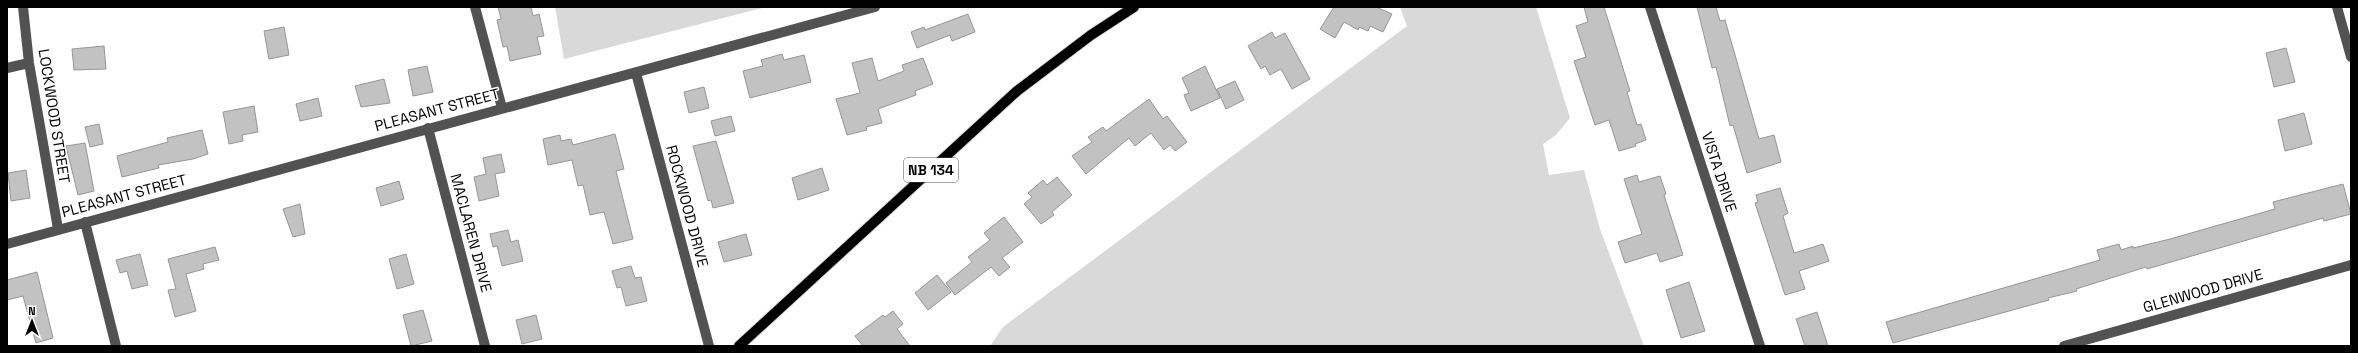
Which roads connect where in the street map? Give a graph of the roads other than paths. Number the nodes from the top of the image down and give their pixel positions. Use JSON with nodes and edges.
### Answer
{"nodes":[{"id":1,"x":23,"y":7,"type":"edge"},
{"id":2,"x":475,"y":7,"type":"edge"},
{"id":3,"x":875,"y":7,"type":"edge"},
{"id":4,"x":1134,"y":7,"type":"edge"},
{"id":5,"x":1650,"y":7,"type":"edge"},
{"id":6,"x":2337,"y":7,"type":"edge"},
{"id":7,"x":2351,"y":57,"type":"edge"},
{"id":8,"x":29,"y":63,"type":"junction"},
{"id":9,"x":7,"y":68,"type":"edge"},
{"id":10,"x":636,"y":73,"type":"junction"},
{"id":11,"x":502,"y":108,"type":"junction"},
{"id":12,"x":428,"y":128,"type":"junction"},
{"id":13,"x":85,"y":222,"type":"junction"},
{"id":14,"x":58,"y":229,"type":"junction"},
{"id":15,"x":7,"y":244,"type":"edge"},
{"id":16,"x":2351,"y":265,"type":"edge"},
{"id":17,"x":116,"y":346,"type":"edge"},
{"id":18,"x":485,"y":346,"type":"edge"},
{"id":19,"x":709,"y":346,"type":"edge"},
{"id":20,"x":739,"y":346,"type":"edge"},
{"id":21,"x":1760,"y":346,"type":"edge"},
{"id":22,"x":2064,"y":346,"type":"edge"}],
"edges":[{"from":1,"to":8,"type":"street","name":"LOCKWOOD STREET"},
{"from":2,"to":11,"type":"street"},
{"from":3,"to":10,"type":"street","name":"PLEASANT STREET"},
{"from":4,"to":20,"type":"main road","number":"NB 134"},
{"from":5,"to":21,"type":"street","name":"VISTA DRIVE"},
{"from":6,"to":7,"type":"street"},
{"from":8,"to":9,"type":"street"},
{"from":8,"to":14,"type":"street","name":"LOCKWOOD STREET"},
{"from":10,"to":11,"type":"street","name":"PLEASANT STREET"},
{"from":10,"to":19,"type":"street","name":"ROCKWOOD DRIVE"},
{"from":11,"to":12,"type":"street","name":"PLEASANT STREET"},
{"from":12,"to":13,"type":"street","name":"PLEASANT STREET"},
{"from":12,"to":18,"type":"street","name":"MACLAREN DRIVE"},
{"from":13,"to":14,"type":"street","name":"PLEASANT STREET"},
{"from":13,"to":17,"type":"street"},
{"from":14,"to":15,"type":"street","name":"PLEASANT STREET"},
{"from":16,"to":22,"type":"street","name":"GLENWOOD DRIVE"}]}
